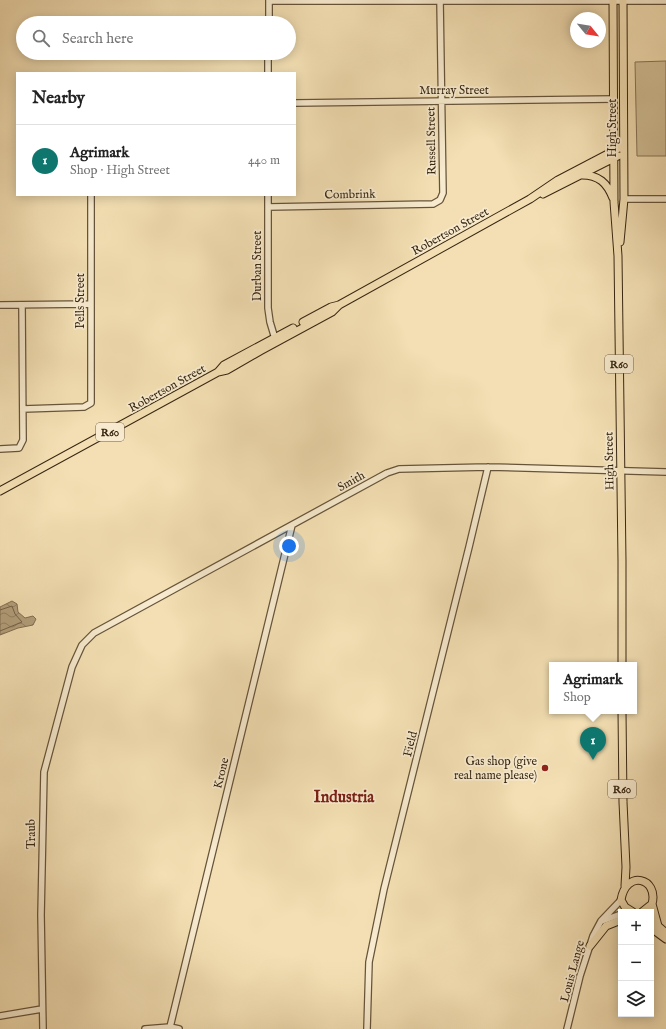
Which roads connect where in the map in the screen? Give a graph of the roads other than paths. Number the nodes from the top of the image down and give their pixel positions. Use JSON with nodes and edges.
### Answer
{"nodes":[{"id":1,"x":440,"y":0,"type":"edge"},
{"id":2,"x":623,"y":0,"type":"edge"},
{"id":3,"x":269,"y":1,"type":"edge"},
{"id":4,"x":613,"y":1,"type":"edge"},
{"id":5,"x":666,"y":1,"type":"edge"},
{"id":6,"x":269,"y":16,"type":"edge"},
{"id":7,"x":268,"y":60,"type":"edge"},
{"id":8,"x":268,"y":72,"type":"edge"},
{"id":9,"x":614,"y":100,"type":"junction"},
{"id":10,"x":442,"y":101,"type":"junction"},
{"id":11,"x":296,"y":103,"type":"edge"},
{"id":12,"x":623,"y":150,"type":"junction"},
{"id":13,"x":614,"y":154,"type":"junction"},
{"id":14,"x":582,"y":175,"type":"junction"},
{"id":15,"x":91,"y":196,"type":"edge"},
{"id":16,"x":268,"y":196,"type":"edge"},
{"id":17,"x":530,"y":199,"type":"junction"},
{"id":18,"x":624,"y":199,"type":"junction"},
{"id":19,"x":666,"y":199,"type":"edge"},
{"id":20,"x":614,"y":202,"type":"junction"},
{"id":21,"x":433,"y":204,"type":"joint"},
{"id":22,"x":268,"y":207,"type":"junction"},
{"id":23,"x":618,"y":256,"type":"junction"},
{"id":24,"x":90,"y":304,"type":"junction"},
{"id":25,"x":0,"y":305,"type":"edge"},
{"id":26,"x":22,"y":305,"type":"junction"},
{"id":27,"x":276,"y":339,"type":"junction"},
{"id":28,"x":23,"y":409,"type":"junction"},
{"id":29,"x":0,"y":449,"type":"edge"},
{"id":30,"x":488,"y":467,"type":"junction"},
{"id":31,"x":620,"y":471,"type":"junction"},
{"id":32,"x":666,"y":472,"type":"edge"},
{"id":33,"x":0,"y":491,"type":"edge"},
{"id":34,"x":292,"y":525,"type":"junction"},
{"id":35,"x":82,"y":645,"type":"joint"},
{"id":36,"x":622,"y":662,"type":"edge"},
{"id":37,"x":622,"y":714,"type":"edge"},
{"id":38,"x":626,"y":867,"type":"junction"},
{"id":39,"x":637,"y":880,"type":"junction"},
{"id":40,"x":625,"y":886,"type":"junction"},
{"id":41,"x":621,"y":900,"type":"junction"},
{"id":42,"x":652,"y":904,"type":"junction"},
{"id":43,"x":627,"y":909,"type":"edge"},
{"id":44,"x":646,"y":909,"type":"edge"},
{"id":45,"x":618,"y":915,"type":"edge"},
{"id":46,"x":601,"y":921,"type":"junction"},
{"id":47,"x":618,"y":921,"type":"edge"},
{"id":48,"x":654,"y":923,"type":"edge"},
{"id":49,"x":658,"y":926,"type":"junction"},
{"id":50,"x":654,"y":930,"type":"edge"},
{"id":51,"x":666,"y":933,"type":"edge"},
{"id":52,"x":666,"y":939,"type":"edge"},
{"id":53,"x":590,"y":946,"type":"junction"},
{"id":54,"x":42,"y":1009,"type":"junction"},
{"id":55,"x":0,"y":1016,"type":"edge"},
{"id":56,"x":170,"y":1027,"type":"junction"},
{"id":57,"x":43,"y":1029,"type":"edge"},
{"id":58,"x":145,"y":1029,"type":"edge"},
{"id":59,"x":179,"y":1029,"type":"edge"},
{"id":60,"x":367,"y":1029,"type":"edge"},
{"id":61,"x":568,"y":1029,"type":"edge"}],
"edges":[{"from":1,"to":3,"type":"street"},
{"from":1,"to":4,"type":"street"},
{"from":1,"to":10,"type":"street","name":"Russell Street"},
{"from":2,"to":4,"type":"street"},
{"from":2,"to":5,"type":"street"},
{"from":2,"to":12,"type":"main road","name":"High Street"},
{"from":3,"to":6,"type":"street"},
{"from":4,"to":9,"type":"main road","name":"High Street"},
{"from":7,"to":8,"type":"street"},
{"from":9,"to":10,"type":"street","name":"Murray Street"},
{"from":9,"to":13,"type":"main road","name":"High Street"},
{"from":10,"to":11,"type":"street","name":"Murray Street"},
{"from":10,"to":21,"type":"street","name":"Russell Street"},
{"from":12,"to":13,"type":"main road","name":"Robertson Street","number":"R60"},
{"from":12,"to":18,"type":"main road","name":"High Street","number":"R60"},
{"from":13,"to":14,"type":"main road","name":"Robertson Street","number":"R60"},
{"from":13,"to":17,"type":"main road","name":"Robertson Street","number":"R60"},
{"from":13,"to":20,"type":"main road","name":"High Street","number":"R60"},
{"from":14,"to":17,"type":"main road","name":"Robertson Street","number":"R60"},
{"from":14,"to":20,"type":"main road"},
{"from":15,"to":24,"type":"street","name":"Pells Street"},
{"from":16,"to":22,"type":"street","name":"Durban Street"},
{"from":17,"to":27,"type":"main road","name":"Robertson Street","number":"R60"},
{"from":18,"to":19,"type":"street"},
{"from":18,"to":23,"type":"main road","name":"High Street","number":"R60"},
{"from":20,"to":23,"type":"main road","name":"High Street","number":"R60"},
{"from":21,"to":22,"type":"street","name":"Combrink"},
{"from":22,"to":27,"type":"street","name":"Durban Street"},
{"from":23,"to":31,"type":"main road","name":"High Street","number":"R60"},
{"from":24,"to":26,"type":"street"},
{"from":24,"to":28,"type":"street","name":"Pells Street"},
{"from":25,"to":26,"type":"street"},
{"from":26,"to":28,"type":"street"},
{"from":27,"to":33,"type":"main road","name":"Robertson Street","number":"R60"},
{"from":28,"to":29,"type":"street"},
{"from":30,"to":31,"type":"street","name":"Smith"},
{"from":30,"to":34,"type":"street","name":"Smith"},
{"from":30,"to":60,"type":"street","name":"Field"},
{"from":31,"to":32,"type":"street","name":"Smith"},
{"from":31,"to":36,"type":"main road","name":"High Street","number":"R60"},
{"from":34,"to":35,"type":"street","name":"Smith"},
{"from":34,"to":56,"type":"street","name":"Krone"},
{"from":35,"to":54,"type":"street","name":"Traub"},
{"from":37,"to":38,"type":"main road","number":"R60"},
{"from":38,"to":39,"type":"main road"},
{"from":38,"to":40,"type":"main road","number":"R60"},
{"from":39,"to":40,"type":"main road"},
{"from":39,"to":42,"type":"main road"},
{"from":40,"to":41,"type":"main road","number":"R60"},
{"from":41,"to":43,"type":"main road"},
{"from":41,"to":46,"type":"street","name":"Louis Lange"},
{"from":42,"to":44,"type":"main road"},
{"from":42,"to":49,"type":"main road"},
{"from":45,"to":46,"type":"street"},
{"from":46,"to":53,"type":"street","name":"Louis Lange"},
{"from":47,"to":53,"type":"main road"},
{"from":48,"to":49,"type":"main road"},
{"from":49,"to":51,"type":"main road"},
{"from":50,"to":52,"type":"main road"},
{"from":53,"to":61,"type":"street","name":"Louis Lange"},
{"from":54,"to":55,"type":"street"},
{"from":54,"to":57,"type":"street","name":"Traub"},
{"from":56,"to":58,"type":"street"},
{"from":56,"to":59,"type":"street"}]}
